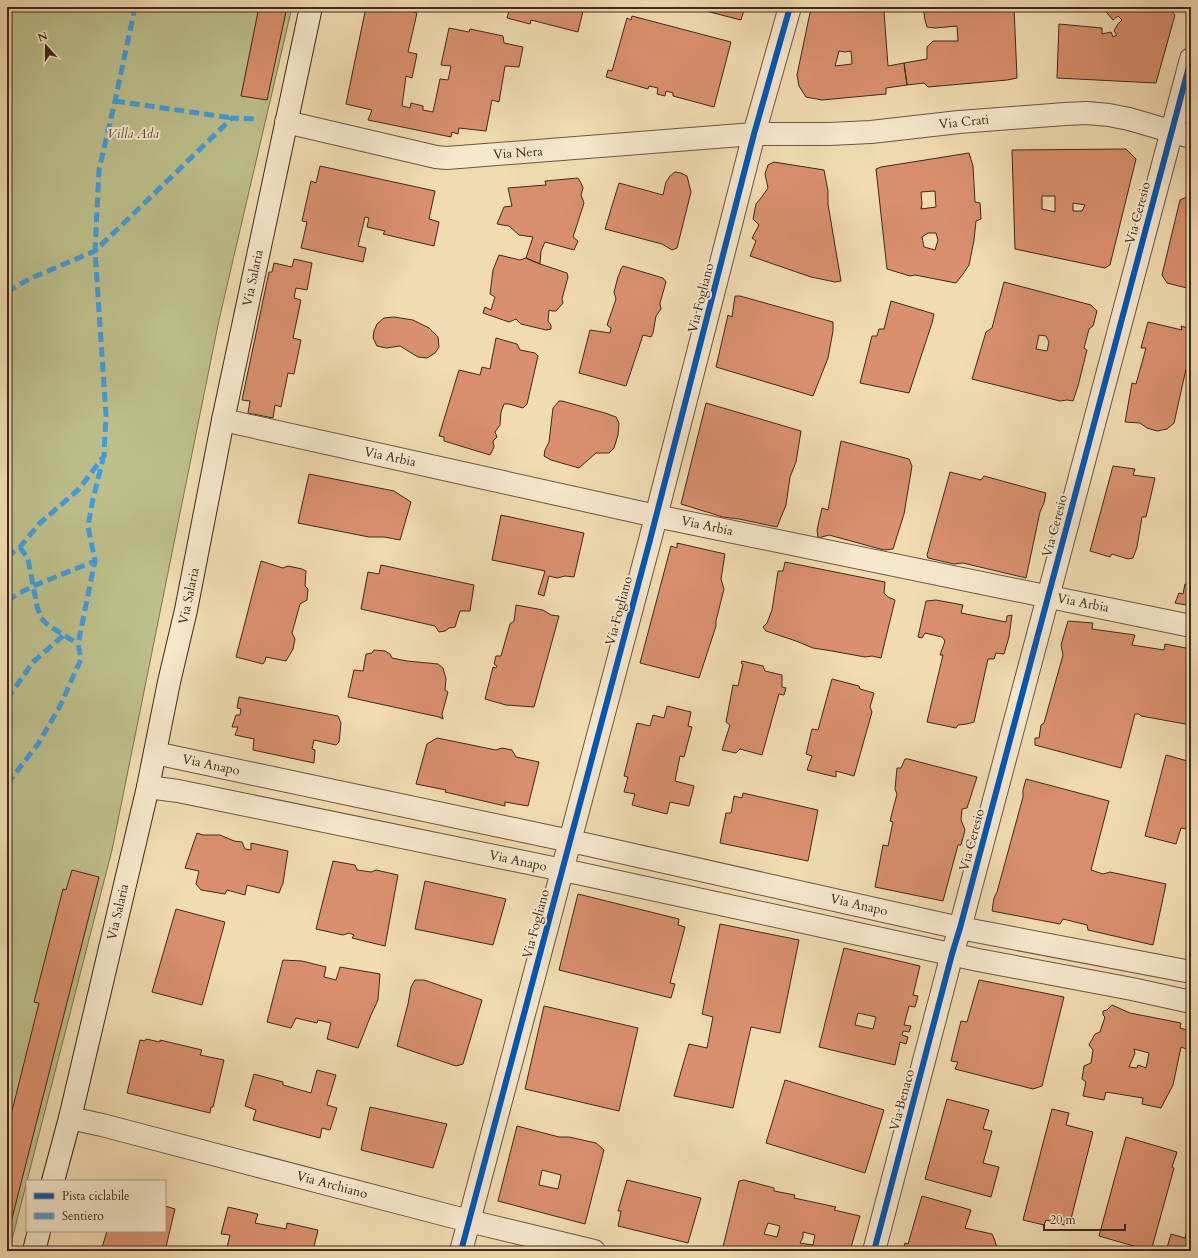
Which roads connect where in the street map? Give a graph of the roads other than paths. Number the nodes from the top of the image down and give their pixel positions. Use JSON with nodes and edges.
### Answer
{"nodes":[{"id":1,"x":311,"y":7,"type":"edge"},
{"id":2,"x":790,"y":7,"type":"edge"},
{"id":3,"x":1191,"y":59,"type":"edge"},
{"id":4,"x":286,"y":122,"type":"junction"},
{"id":5,"x":754,"y":134,"type":"junction"},
{"id":6,"x":1181,"y":134,"type":"edge"},
{"id":7,"x":223,"y":420,"type":"junction"},
{"id":8,"x":656,"y":516,"type":"junction"},
{"id":9,"x":1048,"y":596,"type":"junction"},
{"id":10,"x":1191,"y":626,"type":"edge"},
{"id":11,"x":155,"y":752,"type":"junction"},
{"id":12,"x":148,"y":787,"type":"junction"},
{"id":13,"x":360,"y":796,"type":"junction"},
{"id":14,"x":353,"y":827,"type":"junction"},
{"id":15,"x":570,"y":841,"type":"junction"},
{"id":16,"x":562,"y":871,"type":"junction"},
{"id":17,"x":759,"y":883,"type":"junction"},
{"id":18,"x":754,"y":911,"type":"junction"},
{"id":19,"x":960,"y":928,"type":"junction"},
{"id":20,"x":952,"y":954,"type":"junction"},
{"id":21,"x":1139,"y":961,"type":"junction"},
{"id":22,"x":1191,"y":972,"type":"edge"},
{"id":23,"x":1132,"y":989,"type":"junction"},
{"id":24,"x":1191,"y":1002,"type":"edge"},
{"id":25,"x":70,"y":1118,"type":"junction"},
{"id":26,"x":53,"y":1180,"type":"edge"},
{"id":27,"x":469,"y":1221,"type":"junction"},
{"id":28,"x":39,"y":1232,"type":"edge"},
{"id":29,"x":34,"y":1251,"type":"edge"},
{"id":30,"x":461,"y":1251,"type":"edge"},
{"id":31,"x":594,"y":1251,"type":"edge"},
{"id":32,"x":874,"y":1251,"type":"edge"}],
"edges":[{"from":1,"to":4,"type":"street","name":"Via Salaria"},
{"from":2,"to":5,"type":"street","name":"Via Fogliano"},
{"from":3,"to":6,"type":"street","name":"Via Ceresio"},
{"from":4,"to":5,"type":"street","name":"Via Nera"},
{"from":4,"to":7,"type":"street","name":"Via Salaria"},
{"from":5,"to":6,"type":"street","name":"Via Crati"},
{"from":5,"to":8,"type":"street","name":"Via Fogliano"},
{"from":6,"to":9,"type":"street","name":"Via Ceresio"},
{"from":7,"to":8,"type":"street","name":"Via Arbia"},
{"from":7,"to":11,"type":"street","name":"Via Salaria"},
{"from":8,"to":9,"type":"street","name":"Via Arbia"},
{"from":8,"to":15,"type":"street","name":"Via Fogliano"},
{"from":9,"to":10,"type":"street","name":"Via Arbia"},
{"from":9,"to":19,"type":"street","name":"Via Ceresio"},
{"from":11,"to":12,"type":"street","name":"Via Salaria"},
{"from":11,"to":13,"type":"street","name":"Via Anapo"},
{"from":12,"to":14,"type":"street","name":"Via Anapo"},
{"from":12,"to":25,"type":"street","name":"Via Salaria"},
{"from":13,"to":14,"type":"street"},
{"from":13,"to":15,"type":"street","name":"Via Anapo"},
{"from":14,"to":16,"type":"street","name":"Via Anapo"},
{"from":15,"to":16,"type":"street","name":"Via Fogliano"},
{"from":15,"to":17,"type":"street","name":"Via Anapo"},
{"from":16,"to":18,"type":"street","name":"Via Anapo"},
{"from":16,"to":27,"type":"street","name":"Via Fogliano"},
{"from":17,"to":18,"type":"street"},
{"from":17,"to":19,"type":"street","name":"Via Anapo"},
{"from":18,"to":20,"type":"street","name":"Via Anapo"},
{"from":19,"to":20,"type":"street"},
{"from":19,"to":21,"type":"street","name":"Via Anapo"},
{"from":20,"to":23,"type":"street","name":"Via Anapo"},
{"from":20,"to":32,"type":"street","name":"Via Benaco"},
{"from":21,"to":22,"type":"street","name":"Via Anapo"},
{"from":21,"to":23,"type":"street"},
{"from":23,"to":24,"type":"street","name":"Via Anapo"},
{"from":25,"to":26,"type":"street","name":"Via Salaria"},
{"from":25,"to":27,"type":"street","name":"Via Archiano"},
{"from":27,"to":30,"type":"street","name":"Via Fogliano"},
{"from":27,"to":31,"type":"street","name":"Via Archiano"},
{"from":28,"to":29,"type":"street"}]}
